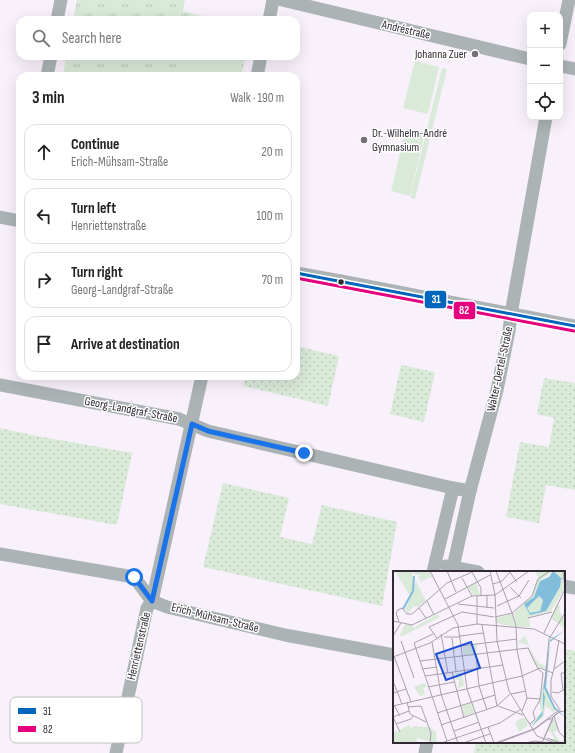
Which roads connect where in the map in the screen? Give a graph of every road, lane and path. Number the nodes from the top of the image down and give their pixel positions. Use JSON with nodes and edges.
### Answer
{"nodes":[{"id":1,"x":61,"y":0,"type":"edge"},
{"id":2,"x":273,"y":0,"type":"edge"},
{"id":3,"x":282,"y":0,"type":"edge"},
{"id":4,"x":569,"y":0,"type":"edge"},
{"id":5,"x":58,"y":16,"type":"edge"},
{"id":6,"x":270,"y":16,"type":"edge"},
{"id":7,"x":563,"y":29,"type":"edge"},
{"id":8,"x":527,"y":58,"type":"edge"},
{"id":9,"x":49,"y":60,"type":"edge"},
{"id":10,"x":260,"y":60,"type":"edge"},
{"id":11,"x":563,"y":67,"type":"edge"},
{"id":12,"x":575,"y":69,"type":"edge"},
{"id":13,"x":48,"y":72,"type":"edge"},
{"id":14,"x":258,"y":72,"type":"edge"},
{"id":15,"x":545,"y":120,"type":"edge"},
{"id":16,"x":0,"y":217,"type":"edge"},
{"id":17,"x":16,"y":219,"type":"edge"},
{"id":18,"x":300,"y":274,"type":"edge"},
{"id":19,"x":511,"y":314,"type":"junction"},
{"id":20,"x":575,"y":326,"type":"edge"},
{"id":21,"x":201,"y":380,"type":"edge"},
{"id":22,"x":0,"y":385,"type":"edge"},
{"id":23,"x":192,"y":424,"type":"junction"},
{"id":24,"x":452,"y":488,"type":"junction"},
{"id":25,"x":470,"y":491,"type":"junction"},
{"id":26,"x":0,"y":554,"type":"edge"},
{"id":27,"x":434,"y":568,"type":"edge"},
{"id":28,"x":453,"y":570,"type":"edge"},
{"id":29,"x":466,"y":571,"type":"edge"},
{"id":30,"x":565,"y":586,"type":"edge"},
{"id":31,"x":575,"y":588,"type":"edge"},
{"id":32,"x":152,"y":601,"type":"junction"},
{"id":33,"x":393,"y":655,"type":"edge"},
{"id":34,"x":128,"y":697,"type":"edge"},
{"id":35,"x":118,"y":743,"type":"edge"},
{"id":36,"x":427,"y":743,"type":"edge"},
{"id":37,"x":116,"y":753,"type":"edge"},
{"id":38,"x":425,"y":753,"type":"edge"}],
"edges":[{"from":1,"to":5,"type":"street"},
{"from":2,"to":6,"type":"street"},
{"from":3,"to":8,"type":"street","name":"Andréstraße"},
{"from":4,"to":7,"type":"street"},
{"from":9,"to":13,"type":"street"},
{"from":10,"to":14,"type":"street"},
{"from":11,"to":12,"type":"street"},
{"from":15,"to":19,"type":"street","name":"Walter-Oertel-Straße"},
{"from":16,"to":17,"type":"street"},
{"from":18,"to":19,"type":"street"},
{"from":19,"to":20,"type":"street"},
{"from":19,"to":25,"type":"street","name":"Walter-Oertel-Straße"},
{"from":21,"to":23,"type":"street","name":"Henriettenstraße"},
{"from":22,"to":23,"type":"street","name":"Georg-Landgraf-Straße"},
{"from":23,"to":24,"type":"street","name":"Georg-Landgraf-Straße"},
{"from":23,"to":32,"type":"street","name":"Henriettenstraße"},
{"from":24,"to":25,"type":"street","name":"Georg-Landgraf-Straße"},
{"from":24,"to":27,"type":"street"},
{"from":25,"to":28,"type":"street","name":"Walter-Oertel-Straße"},
{"from":26,"to":32,"type":"street"},
{"from":27,"to":28,"type":"street"},
{"from":28,"to":29,"type":"street"},
{"from":30,"to":31,"type":"street"},
{"from":32,"to":33,"type":"street","name":"Erich-Mühsam-Straße"},
{"from":32,"to":34,"type":"street","name":"Henriettenstraße"},
{"from":35,"to":37,"type":"street","name":"Henriettenstraße"},
{"from":36,"to":38,"type":"street"}]}
